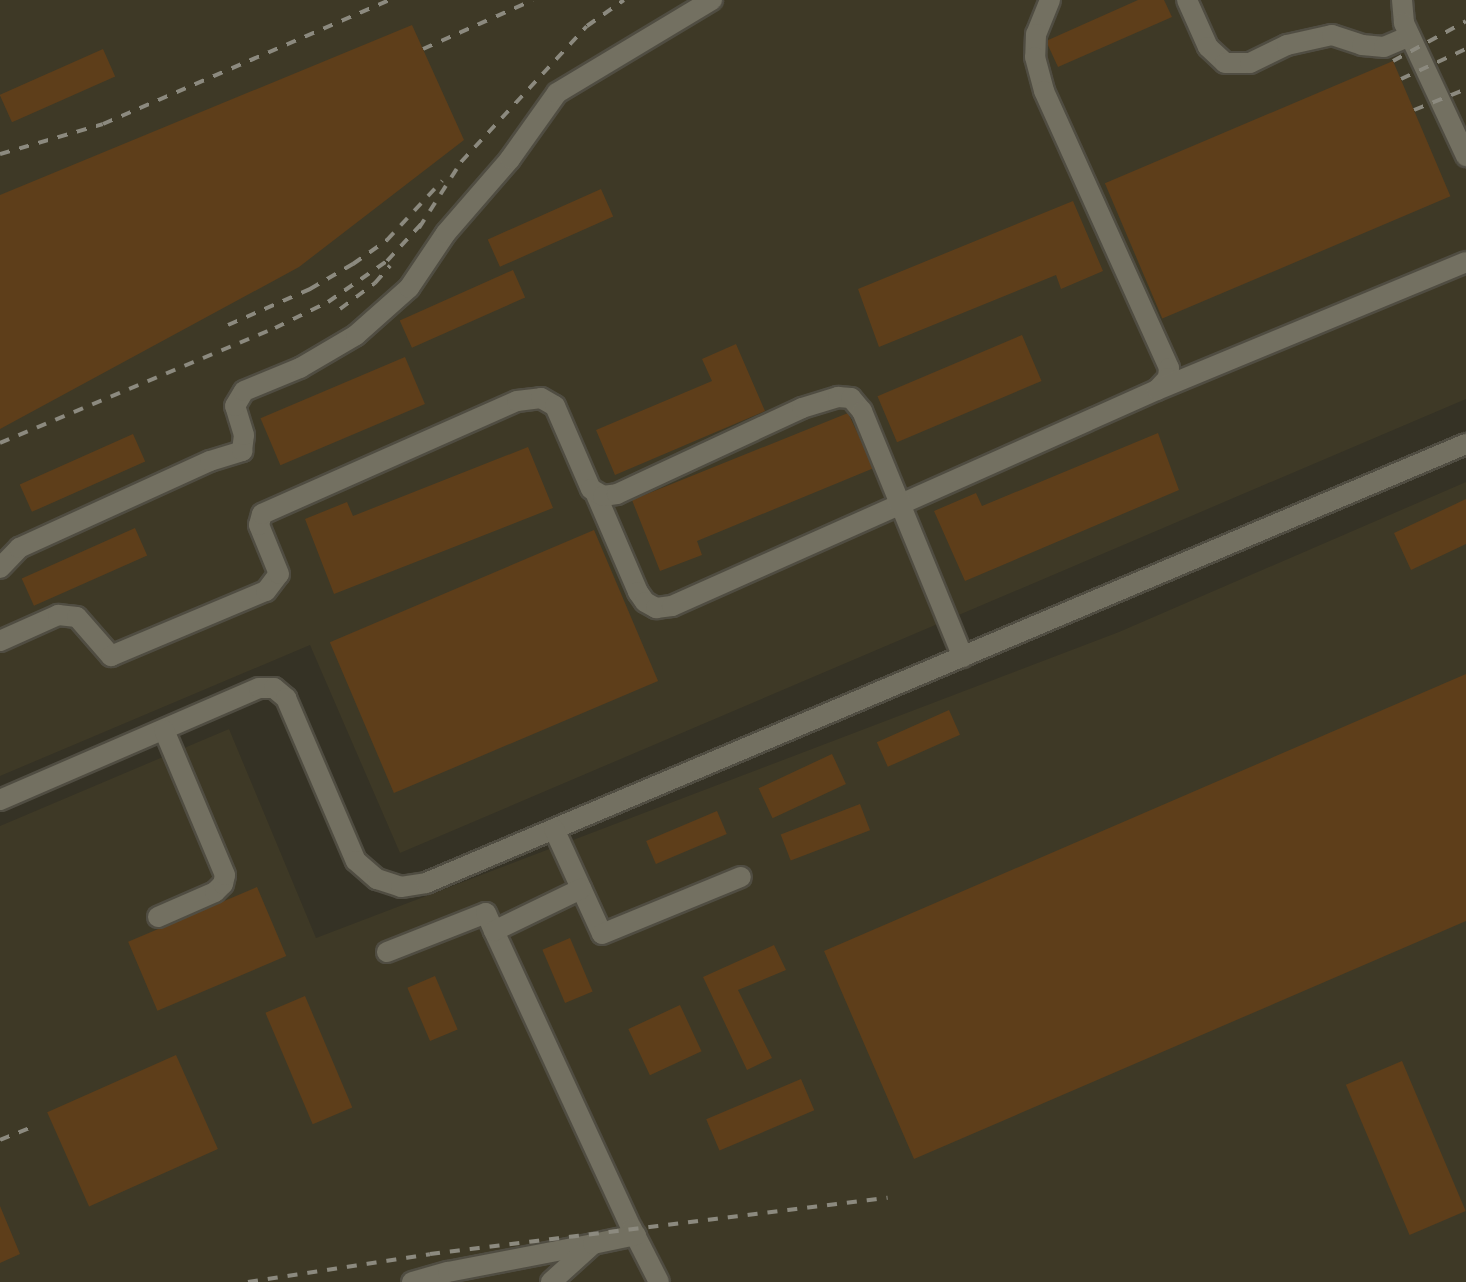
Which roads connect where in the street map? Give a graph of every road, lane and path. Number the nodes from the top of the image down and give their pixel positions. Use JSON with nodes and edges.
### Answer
{"nodes":[{"id":1,"x":712,"y":0,"type":"edge"},
{"id":2,"x":1050,"y":0,"type":"edge"},
{"id":3,"x":1186,"y":0,"type":"edge"},
{"id":4,"x":1402,"y":0,"type":"edge"},
{"id":5,"x":1410,"y":36,"type":"junction"},
{"id":6,"x":1466,"y":156,"type":"edge"},
{"id":7,"x":1466,"y":262,"type":"edge"},
{"id":8,"x":1157,"y":390,"type":"junction"},
{"id":9,"x":1466,"y":444,"type":"edge"},
{"id":10,"x":595,"y":492,"type":"junction"},
{"id":11,"x":900,"y":504,"type":"junction"},
{"id":12,"x":0,"y":568,"type":"edge"},
{"id":13,"x":0,"y":641,"type":"edge"},
{"id":14,"x":963,"y":657,"type":"junction"},
{"id":15,"x":164,"y":730,"type":"junction"},
{"id":16,"x":0,"y":800,"type":"edge"},
{"id":17,"x":554,"y":830,"type":"junction"},
{"id":18,"x":741,"y":877,"type":"dead end"},
{"id":19,"x":581,"y":889,"type":"junction"},
{"id":20,"x":158,"y":917,"type":"dead end"},
{"id":21,"x":494,"y":931,"type":"junction"},
{"id":22,"x":387,"y":951,"type":"dead end"},
{"id":23,"x":636,"y":1235,"type":"junction"},
{"id":24,"x":593,"y":1244,"type":"junction"},
{"id":25,"x":412,"y":1282,"type":"edge"},
{"id":26,"x":551,"y":1282,"type":"edge"},
{"id":27,"x":659,"y":1282,"type":"edge"}],
"edges":[{"from":1,"to":12,"type":"street"},
{"from":2,"to":8,"type":"street"},
{"from":3,"to":5,"type":"street"},
{"from":4,"to":5,"type":"street"},
{"from":5,"to":6,"type":"street"},
{"from":7,"to":8,"type":"street"},
{"from":8,"to":11,"type":"street"},
{"from":9,"to":14,"type":"street"},
{"from":10,"to":11,"type":"street"},
{"from":10,"to":11,"type":"street"},
{"from":10,"to":13,"type":"street"},
{"from":11,"to":14,"type":"street"},
{"from":14,"to":17,"type":"street"},
{"from":15,"to":16,"type":"street"},
{"from":15,"to":17,"type":"street"},
{"from":15,"to":20,"type":"street"},
{"from":17,"to":19,"type":"street"},
{"from":18,"to":19,"type":"street"},
{"from":19,"to":21,"type":"street"},
{"from":21,"to":22,"type":"street"},
{"from":21,"to":23,"type":"street"},
{"from":23,"to":24,"type":"street"},
{"from":23,"to":27,"type":"street"},
{"from":24,"to":25,"type":"street"},
{"from":24,"to":26,"type":"street"}]}
